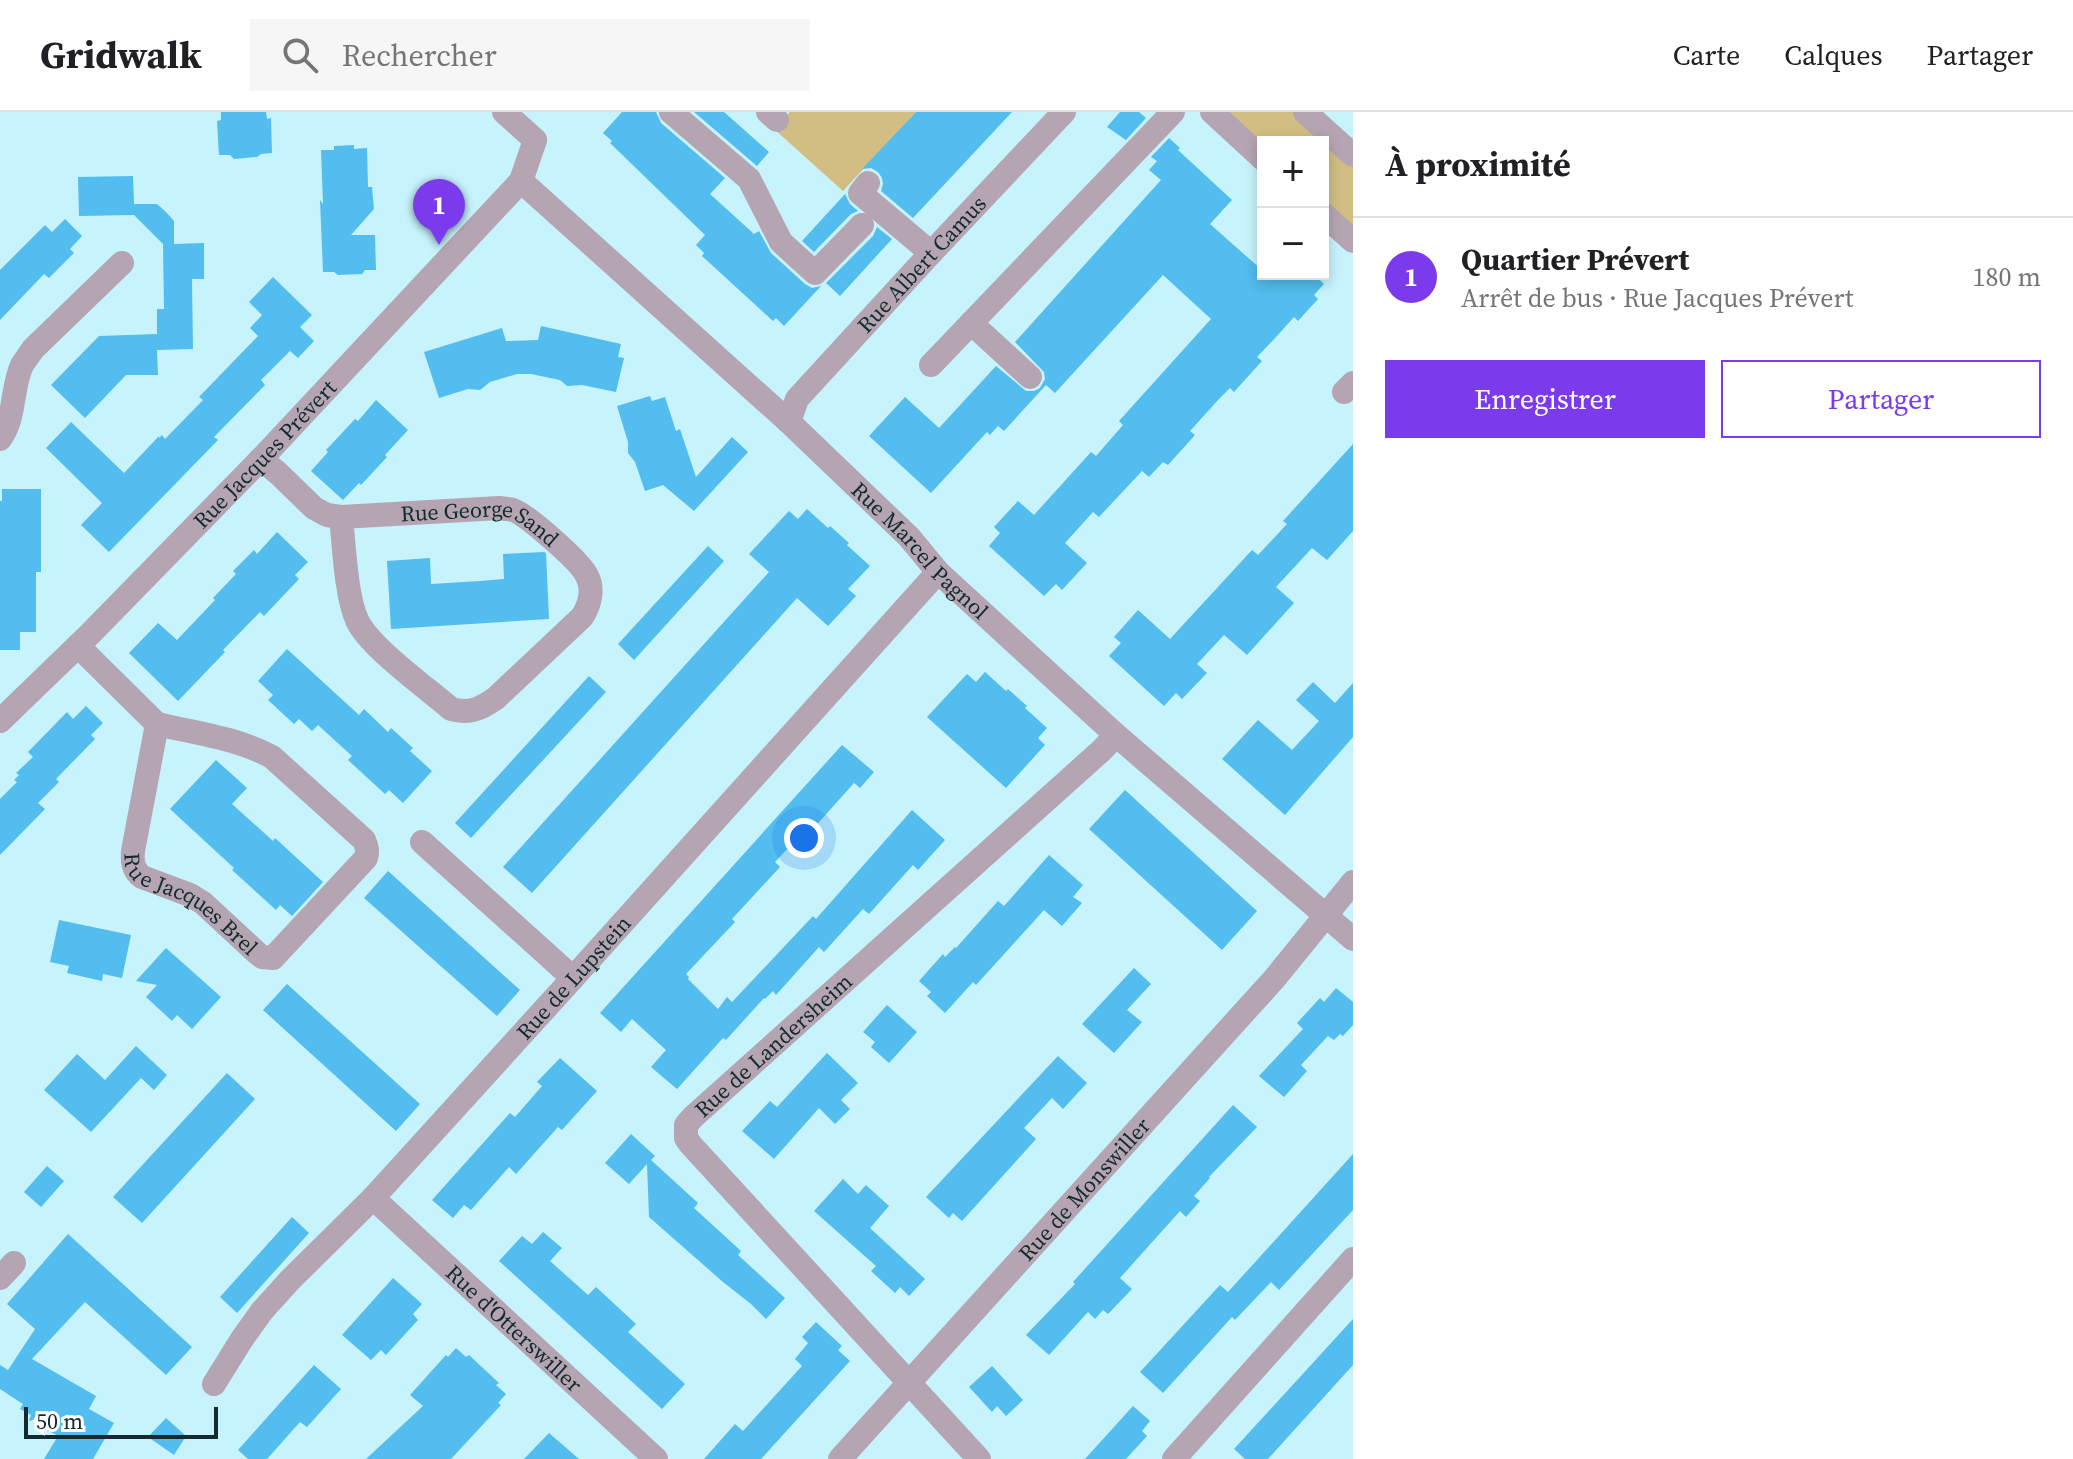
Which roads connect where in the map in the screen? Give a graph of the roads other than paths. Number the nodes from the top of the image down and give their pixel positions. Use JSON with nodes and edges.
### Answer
{"nodes":[{"id":1,"x":504,"y":112,"type":"edge"},
{"id":2,"x":671,"y":112,"type":"edge"},
{"id":3,"x":1064,"y":112,"type":"edge"},
{"id":4,"x":1173,"y":112,"type":"edge"},
{"id":5,"x":1212,"y":112,"type":"edge"},
{"id":6,"x":1305,"y":112,"type":"edge"},
{"id":7,"x":1257,"y":153,"type":"edge"},
{"id":8,"x":1353,"y":155,"type":"edge"},
{"id":9,"x":521,"y":181,"type":"junction"},
{"id":10,"x":868,"y":183,"type":"dead end"},
{"id":11,"x":1329,"y":219,"type":"edge"},
{"id":12,"x":862,"y":225,"type":"dead end"},
{"id":13,"x":1353,"y":241,"type":"edge"},
{"id":14,"x":931,"y":253,"type":"junction"},
{"id":15,"x":122,"y":263,"type":"dead end"},
{"id":16,"x":971,"y":323,"type":"junction"},
{"id":17,"x":931,"y":365,"type":"dead end"},
{"id":18,"x":1030,"y":377,"type":"dead end"},
{"id":19,"x":789,"y":422,"type":"junction"},
{"id":20,"x":0,"y":439,"type":"edge"},
{"id":21,"x":261,"y":459,"type":"junction"},
{"id":22,"x":341,"y":517,"type":"junction"},
{"id":23,"x":938,"y":572,"type":"junction"},
{"id":24,"x":78,"y":646,"type":"junction"},
{"id":25,"x":2,"y":715,"type":"edge"},
{"id":26,"x":157,"y":724,"type":"junction"},
{"id":27,"x":1116,"y":735,"type":"junction"},
{"id":28,"x":422,"y":842,"type":"dead end"},
{"id":29,"x":1353,"y":882,"type":"edge"},
{"id":30,"x":1325,"y":915,"type":"junction"},
{"id":31,"x":1353,"y":939,"type":"edge"},
{"id":32,"x":573,"y":978,"type":"junction"},
{"id":33,"x":373,"y":1198,"type":"junction"},
{"id":34,"x":1353,"y":1259,"type":"edge"},
{"id":35,"x":909,"y":1383,"type":"junction"},
{"id":36,"x":214,"y":1384,"type":"dead end"},
{"id":37,"x":656,"y":1459,"type":"edge"},
{"id":38,"x":840,"y":1459,"type":"edge"},
{"id":39,"x":979,"y":1459,"type":"edge"},
{"id":40,"x":1174,"y":1459,"type":"edge"}],
"edges":[{"from":1,"to":9,"type":"street"},
{"from":2,"to":12,"type":"street"},
{"from":3,"to":14,"type":"street","name":"Rue Albert Camus"},
{"from":4,"to":16,"type":"street"},
{"from":5,"to":7,"type":"street"},
{"from":6,"to":8,"type":"street"},
{"from":9,"to":19,"type":"street","name":"Rue Marcel Pagnol"},
{"from":9,"to":21,"type":"street","name":"Rue Jacques Prévert"},
{"from":10,"to":14,"type":"street"},
{"from":11,"to":13,"type":"street"},
{"from":14,"to":19,"type":"street","name":"Rue Albert Camus"},
{"from":15,"to":20,"type":"street"},
{"from":16,"to":17,"type":"street"},
{"from":16,"to":18,"type":"street"},
{"from":19,"to":23,"type":"street","name":"Rue Marcel Pagnol"},
{"from":21,"to":22,"type":"street","name":"Rue George Sand"},
{"from":21,"to":24,"type":"street","name":"Rue Jacques Prévert"},
{"from":22,"to":22,"type":"street","name":"Rue George Sand"},
{"from":23,"to":27,"type":"street","name":"Rue Marcel Pagnol"},
{"from":23,"to":32,"type":"street","name":"Rue de Lupstein"},
{"from":24,"to":25,"type":"street","name":"Rue Jacques Prévert"},
{"from":24,"to":26,"type":"street"},
{"from":26,"to":26,"type":"street","name":"Rue Jacques Brel"},
{"from":27,"to":30,"type":"street","name":"Rue Marcel Pagnol"},
{"from":27,"to":35,"type":"street","name":"Rue de Landersheim"},
{"from":28,"to":32,"type":"street"},
{"from":29,"to":30,"type":"street","name":"Rue de Monswiller"},
{"from":30,"to":31,"type":"street","name":"Rue Marcel Pagnol"},
{"from":30,"to":35,"type":"street","name":"Rue de Monswiller"},
{"from":32,"to":33,"type":"street","name":"Rue de Lupstein"},
{"from":33,"to":36,"type":"street","name":"Rue de Lupstein"},
{"from":33,"to":37,"type":"street","name":"Rue d'Otterswiller"},
{"from":34,"to":40,"type":"street"},
{"from":35,"to":38,"type":"street","name":"Rue de Monswiller"},
{"from":35,"to":39,"type":"street"}]}
